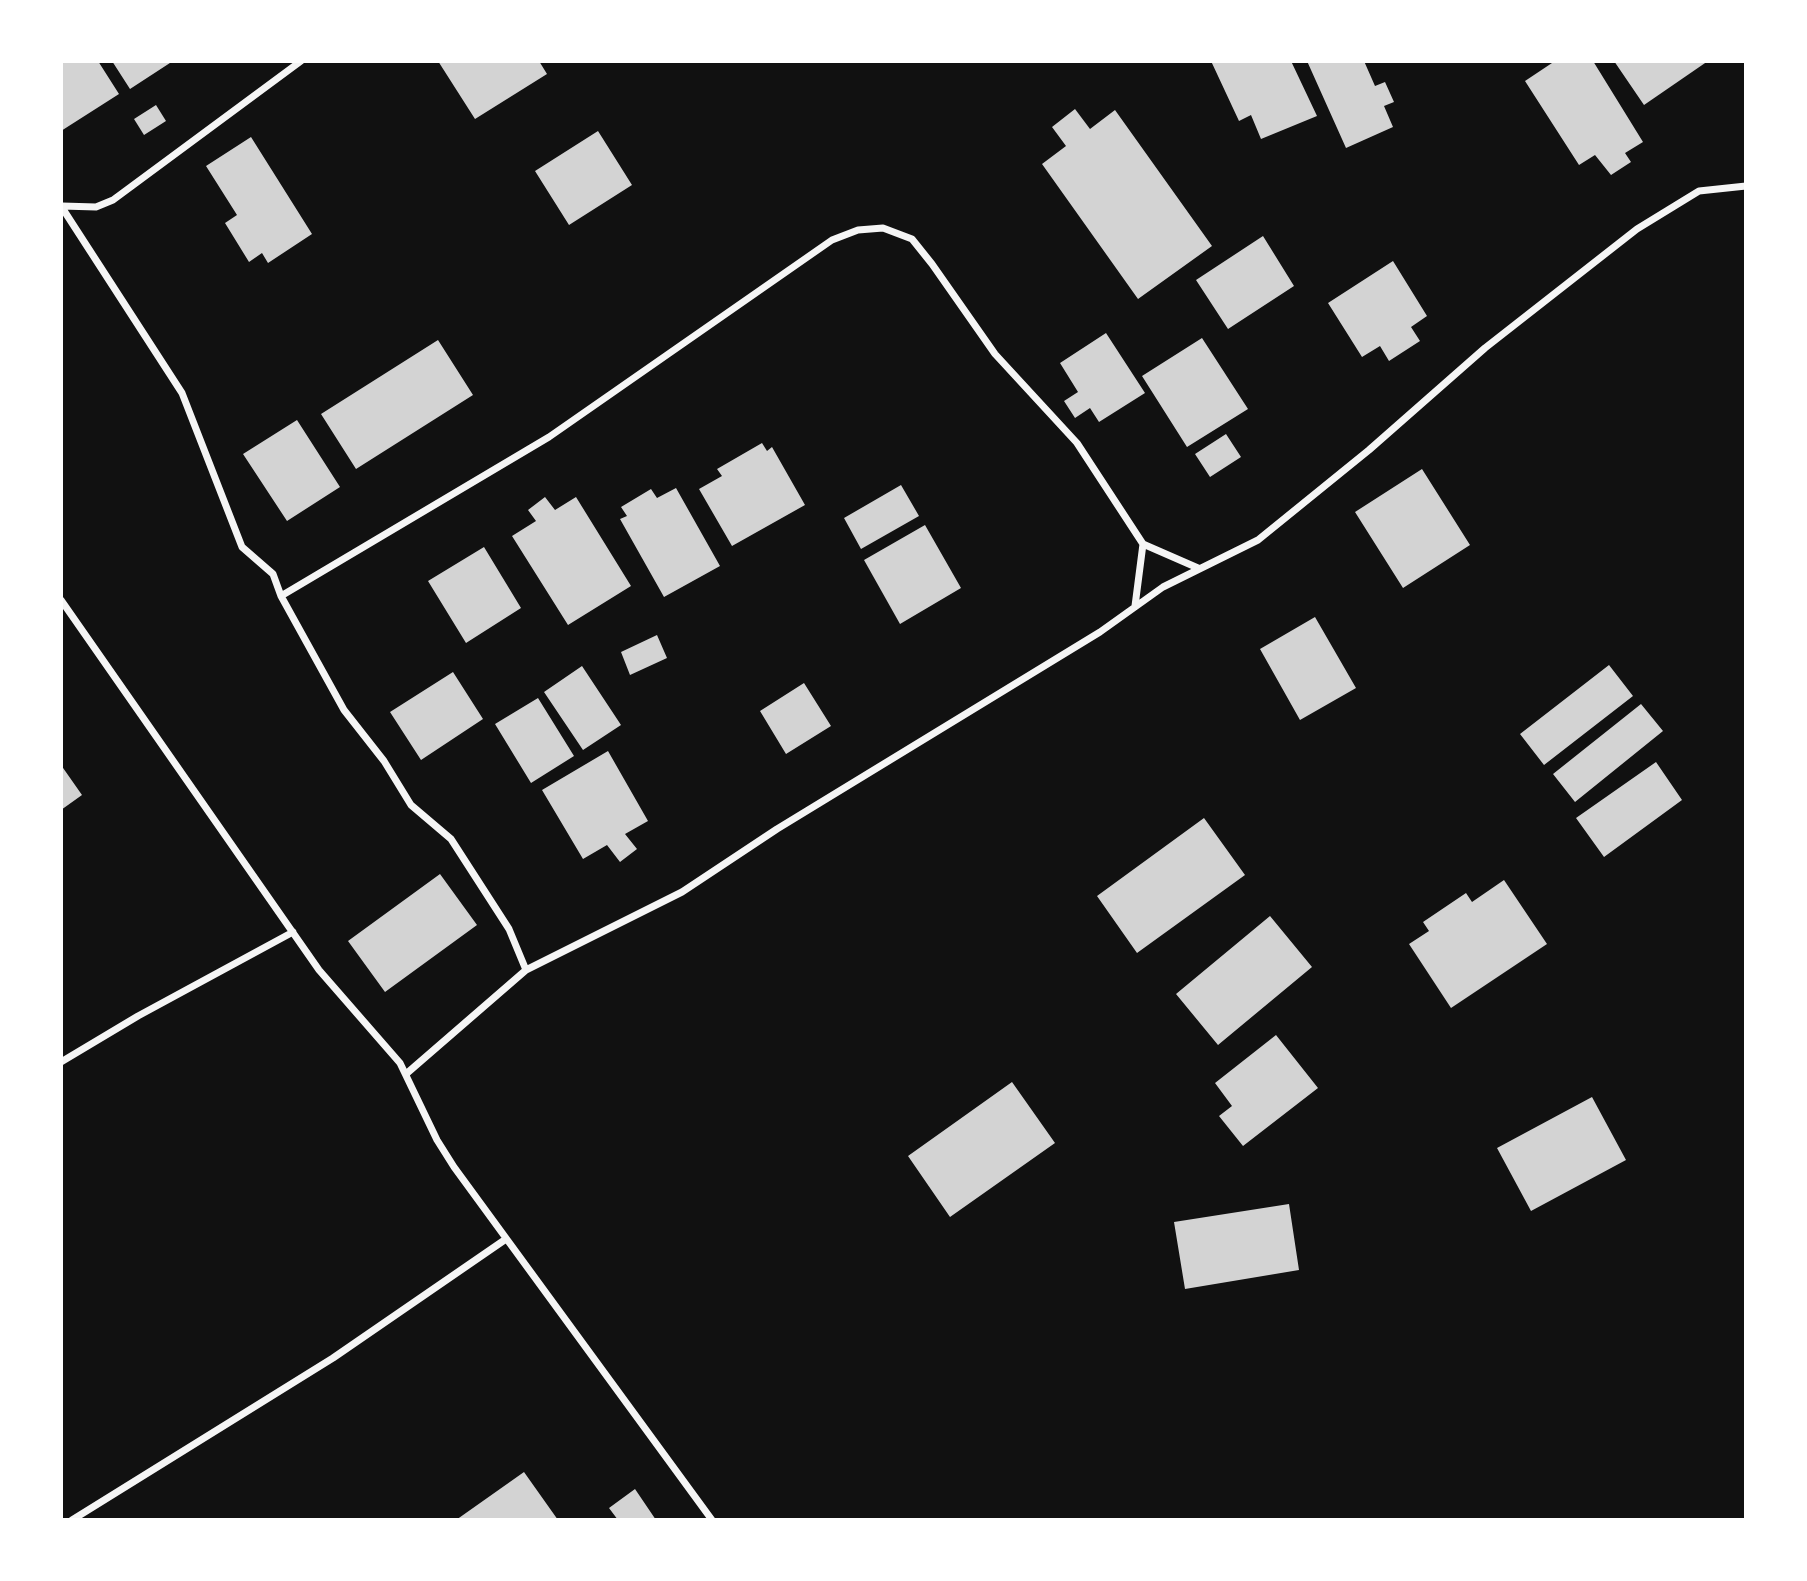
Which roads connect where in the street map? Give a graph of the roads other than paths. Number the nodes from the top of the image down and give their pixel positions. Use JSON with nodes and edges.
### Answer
{"nodes":[{"id":1,"x":301,"y":61,"type":"edge"},
{"id":2,"x":1746,"y":186,"type":"edge"},
{"id":3,"x":61,"y":206,"type":"edge"},
{"id":4,"x":1143,"y":544,"type":"junction"},
{"id":5,"x":1198,"y":568,"type":"junction"},
{"id":6,"x":281,"y":596,"type":"junction"},
{"id":7,"x":61,"y":600,"type":"edge"},
{"id":8,"x":1135,"y":607,"type":"junction"},
{"id":9,"x":293,"y":932,"type":"junction"},
{"id":10,"x":526,"y":970,"type":"junction"},
{"id":11,"x":61,"y":1062,"type":"edge"},
{"id":12,"x":406,"y":1074,"type":"junction"},
{"id":13,"x":506,"y":1239,"type":"junction"},
{"id":14,"x":709,"y":1519,"type":"edge"},
{"id":15,"x":72,"y":1520,"type":"edge"}],
"edges":[{"from":1,"to":3,"type":"street"},
{"from":2,"to":5,"type":"street"},
{"from":3,"to":6,"type":"street"},
{"from":4,"to":5,"type":"street"},
{"from":4,"to":6,"type":"street"},
{"from":4,"to":8,"type":"street"},
{"from":5,"to":8,"type":"street"},
{"from":6,"to":10,"type":"street"},
{"from":7,"to":9,"type":"street"},
{"from":8,"to":10,"type":"street"},
{"from":9,"to":11,"type":"street"},
{"from":9,"to":12,"type":"street"},
{"from":10,"to":12,"type":"street"},
{"from":12,"to":13,"type":"street"},
{"from":13,"to":14,"type":"street"},
{"from":13,"to":15,"type":"street"}]}
